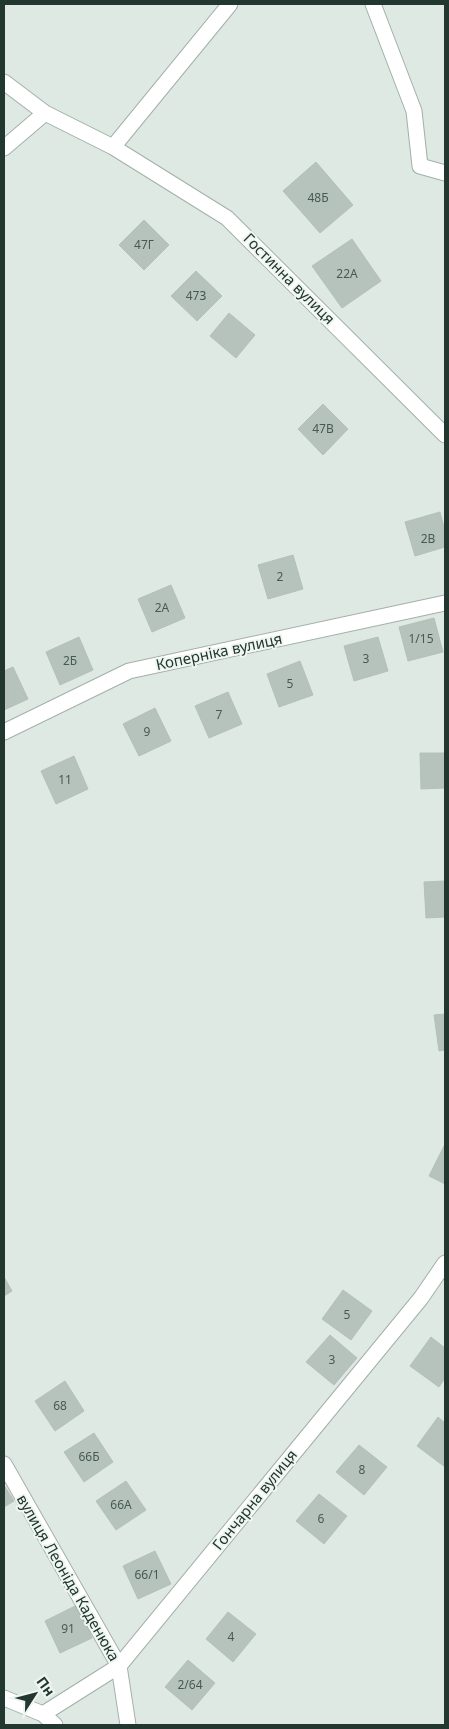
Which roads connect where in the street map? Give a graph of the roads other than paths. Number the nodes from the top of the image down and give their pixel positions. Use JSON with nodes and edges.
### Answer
{"nodes":[{"id":1,"x":230,"y":4,"type":"edge"},
{"id":2,"x":373,"y":4,"type":"edge"},
{"id":3,"x":4,"y":82,"type":"edge"},
{"id":4,"x":45,"y":113,"type":"junction"},
{"id":5,"x":113,"y":147,"type":"junction"},
{"id":6,"x":4,"y":148,"type":"edge"},
{"id":7,"x":445,"y":173,"type":"edge"},
{"id":8,"x":445,"y":435,"type":"edge"},
{"id":9,"x":445,"y":603,"type":"edge"},
{"id":10,"x":4,"y":732,"type":"edge"},
{"id":11,"x":445,"y":1263,"type":"edge"},
{"id":12,"x":4,"y":1464,"type":"edge"},
{"id":13,"x":119,"y":1666,"type":"junction"},
{"id":14,"x":4,"y":1698,"type":"edge"},
{"id":15,"x":43,"y":1714,"type":"junction"},
{"id":16,"x":55,"y":1725,"type":"edge"},
{"id":17,"x":128,"y":1725,"type":"edge"}],
"edges":[{"from":1,"to":5,"type":"street"},
{"from":2,"to":7,"type":"street"},
{"from":3,"to":4,"type":"street","name":"Гостинна вулиця"},
{"from":4,"to":5,"type":"street","name":"Гостинна вулиця"},
{"from":4,"to":6,"type":"street"},
{"from":5,"to":8,"type":"street","name":"Гостинна вулиця"},
{"from":9,"to":10,"type":"street","name":"Коперніка вулиця"},
{"from":11,"to":13,"type":"street","name":"Гончарна вулиця"},
{"from":12,"to":13,"type":"street","name":"вулиця Леоніда Каденюка"},
{"from":13,"to":15,"type":"street","name":"Гончарна вулиця"},
{"from":13,"to":17,"type":"street","name":"вулиця Леоніда Каденюка"},
{"from":14,"to":15,"type":"street"},
{"from":15,"to":16,"type":"street"}]}
